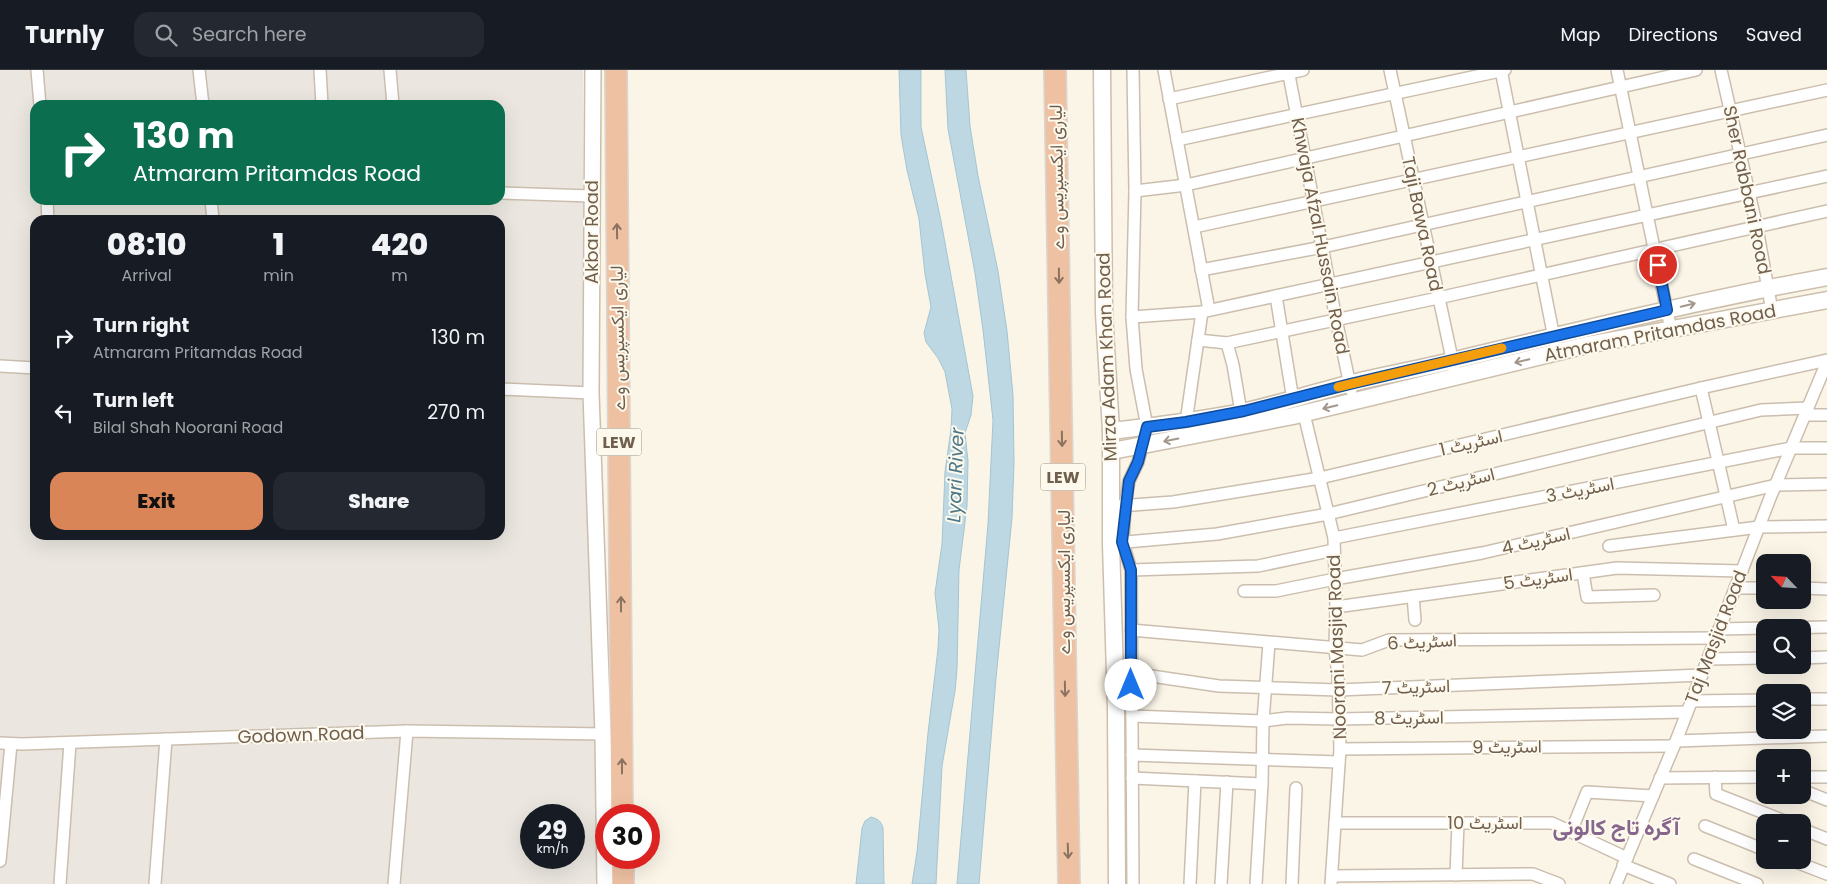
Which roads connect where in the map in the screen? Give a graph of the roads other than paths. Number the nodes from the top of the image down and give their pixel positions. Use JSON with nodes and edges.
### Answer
{"nodes":[{"id":1,"x":37,"y":70,"type":"edge"},
{"id":2,"x":199,"y":70,"type":"edge"},
{"id":3,"x":320,"y":70,"type":"edge"},
{"id":4,"x":390,"y":70,"type":"edge"},
{"id":5,"x":593,"y":70,"type":"edge"},
{"id":6,"x":616,"y":70,"type":"edge"},
{"id":7,"x":1055,"y":70,"type":"edge"},
{"id":8,"x":1102,"y":70,"type":"edge"},
{"id":9,"x":1133,"y":70,"type":"edge"},
{"id":10,"x":1164,"y":70,"type":"edge"},
{"id":11,"x":1303,"y":70,"type":"edge"},
{"id":12,"x":1390,"y":70,"type":"edge"},
{"id":13,"x":1503,"y":70,"type":"edge"},
{"id":14,"x":1617,"y":70,"type":"edge"},
{"id":15,"x":1696,"y":70,"type":"edge"},
{"id":16,"x":1721,"y":70,"type":"edge"},
{"id":17,"x":1288,"y":72,"type":"edge"},
{"id":18,"x":1621,"y":88,"type":"junction"},
{"id":19,"x":1827,"y":90,"type":"edge"},
{"id":20,"x":1395,"y":94,"type":"junction"},
{"id":21,"x":1170,"y":99,"type":"junction"},
{"id":22,"x":40,"y":100,"type":"edge"},
{"id":23,"x":202,"y":100,"type":"edge"},
{"id":24,"x":322,"y":100,"type":"edge"},
{"id":25,"x":393,"y":100,"type":"edge"},
{"id":26,"x":1730,"y":111,"type":"junction"},
{"id":27,"x":1510,"y":112,"type":"junction"},
{"id":28,"x":1297,"y":115,"type":"junction"},
{"id":29,"x":1631,"y":134,"type":"junction"},
{"id":30,"x":1827,"y":135,"type":"edge"},
{"id":31,"x":1404,"y":136,"type":"junction"},
{"id":32,"x":1178,"y":140,"type":"junction"},
{"id":33,"x":1740,"y":154,"type":"junction"},
{"id":34,"x":1305,"y":158,"type":"junction"},
{"id":35,"x":1519,"y":158,"type":"junction"},
{"id":36,"x":1640,"y":176,"type":"junction"},
{"id":37,"x":1827,"y":176,"type":"edge"},
{"id":38,"x":1413,"y":180,"type":"junction"},
{"id":39,"x":1186,"y":184,"type":"junction"},
{"id":40,"x":1135,"y":191,"type":"junction"},
{"id":41,"x":505,"y":193,"type":"edge"},
{"id":42,"x":1749,"y":194,"type":"junction"},
{"id":43,"x":591,"y":196,"type":"junction"},
{"id":44,"x":1314,"y":202,"type":"junction"},
{"id":45,"x":1527,"y":202,"type":"junction"},
{"id":46,"x":1827,"y":211,"type":"edge"},
{"id":47,"x":1648,"y":215,"type":"junction"},
{"id":48,"x":1422,"y":225,"type":"junction"},
{"id":49,"x":1194,"y":227,"type":"junction"},
{"id":50,"x":1757,"y":228,"type":"junction"},
{"id":51,"x":1535,"y":239,"type":"junction"},
{"id":52,"x":1323,"y":247,"type":"junction"},
{"id":53,"x":1655,"y":250,"type":"junction"},
{"id":54,"x":1430,"y":262,"type":"junction"},
{"id":55,"x":1201,"y":270,"type":"junction"},
{"id":56,"x":1542,"y":275,"type":"junction"},
{"id":57,"x":1827,"y":277,"type":"edge"},
{"id":58,"x":1329,"y":284,"type":"junction"},
{"id":59,"x":1768,"y":288,"type":"junction"},
{"id":60,"x":1276,"y":296,"type":"junction"},
{"id":61,"x":1438,"y":298,"type":"junction"},
{"id":62,"x":1827,"y":300,"type":"edge"},
{"id":63,"x":1667,"y":310,"type":"junction"},
{"id":64,"x":1206,"y":311,"type":"junction"},
{"id":65,"x":1772,"y":311,"type":"junction"},
{"id":66,"x":1132,"y":317,"type":"junction"},
{"id":67,"x":1336,"y":319,"type":"junction"},
{"id":68,"x":1671,"y":330,"type":"junction"},
{"id":69,"x":1282,"y":331,"type":"junction"},
{"id":70,"x":1554,"y":335,"type":"junction"},
{"id":71,"x":1198,"y":340,"type":"junction"},
{"id":72,"x":1227,"y":343,"type":"junction"},
{"id":73,"x":1557,"y":352,"type":"junction"},
{"id":74,"x":1827,"y":361,"type":"edge"},
{"id":75,"x":0,"y":366,"type":"edge"},
{"id":76,"x":30,"y":368,"type":"edge"},
{"id":77,"x":1454,"y":369,"type":"junction"},
{"id":78,"x":1823,"y":380,"type":"edge"},
{"id":79,"x":1350,"y":384,"type":"junction"},
{"id":80,"x":1701,"y":388,"type":"junction"},
{"id":81,"x":505,"y":389,"type":"edge"},
{"id":82,"x":591,"y":394,"type":"junction"},
{"id":83,"x":1293,"y":400,"type":"junction"},
{"id":84,"x":1353,"y":401,"type":"junction"},
{"id":85,"x":1241,"y":412,"type":"junction"},
{"id":86,"x":1806,"y":412,"type":"junction"},
{"id":87,"x":1304,"y":414,"type":"junction"},
{"id":88,"x":1827,"y":415,"type":"edge"},
{"id":89,"x":1186,"y":422,"type":"junction"},
{"id":90,"x":1708,"y":422,"type":"junction"},
{"id":91,"x":1147,"y":427,"type":"junction"},
{"id":92,"x":1111,"y":431,"type":"junction"},
{"id":93,"x":1143,"y":445,"type":"junction"},
{"id":94,"x":1791,"y":448,"type":"junction"},
{"id":95,"x":1827,"y":448,"type":"edge"},
{"id":96,"x":1112,"y":451,"type":"junction"},
{"id":97,"x":1717,"y":463,"type":"junction"},
{"id":98,"x":1320,"y":478,"type":"junction"},
{"id":99,"x":1827,"y":484,"type":"edge"},
{"id":100,"x":1776,"y":485,"type":"junction"},
{"id":101,"x":1727,"y":496,"type":"junction"},
{"id":102,"x":1119,"y":506,"type":"junction"},
{"id":103,"x":1328,"y":514,"type":"junction"},
{"id":104,"x":1827,"y":526,"type":"edge"},
{"id":105,"x":1759,"y":527,"type":"junction"},
{"id":106,"x":1734,"y":530,"type":"junction"},
{"id":107,"x":1334,"y":538,"type":"junction"},
{"id":108,"x":1117,"y":543,"type":"junction"},
{"id":109,"x":1609,"y":546,"type":"dead end"},
{"id":110,"x":1334,"y":550,"type":"junction"},
{"id":111,"x":1131,"y":570,"type":"junction"},
{"id":112,"x":1742,"y":571,"type":"junction"},
{"id":113,"x":1583,"y":573,"type":"junction"},
{"id":114,"x":1335,"y":579,"type":"junction"},
{"id":115,"x":1735,"y":588,"type":"junction"},
{"id":116,"x":1756,"y":588,"type":"edge"},
{"id":117,"x":1811,"y":588,"type":"edge"},
{"id":118,"x":1827,"y":589,"type":"edge"},
{"id":119,"x":1244,"y":591,"type":"dead end"},
{"id":120,"x":1654,"y":595,"type":"dead end"},
{"id":121,"x":1413,"y":596,"type":"junction"},
{"id":122,"x":1336,"y":606,"type":"junction"},
{"id":123,"x":1415,"y":620,"type":"dead end"},
{"id":124,"x":1811,"y":627,"type":"edge"},
{"id":125,"x":1827,"y":627,"type":"edge"},
{"id":126,"x":1756,"y":629,"type":"edge"},
{"id":127,"x":1131,"y":630,"type":"junction"},
{"id":128,"x":1718,"y":633,"type":"junction"},
{"id":129,"x":1269,"y":643,"type":"junction"},
{"id":130,"x":1335,"y":649,"type":"junction"},
{"id":131,"x":1827,"y":657,"type":"edge"},
{"id":132,"x":1708,"y":658,"type":"junction"},
{"id":133,"x":1756,"y":658,"type":"edge"},
{"id":134,"x":1811,"y":658,"type":"edge"},
{"id":135,"x":1131,"y":673,"type":"junction"},
{"id":136,"x":1702,"y":675,"type":"junction"},
{"id":137,"x":1266,"y":687,"type":"junction"},
{"id":138,"x":1338,"y":690,"type":"junction"},
{"id":139,"x":1811,"y":699,"type":"edge"},
{"id":140,"x":1827,"y":699,"type":"edge"},
{"id":141,"x":1756,"y":701,"type":"edge"},
{"id":142,"x":1689,"y":707,"type":"junction"},
{"id":143,"x":1132,"y":716,"type":"junction"},
{"id":144,"x":1339,"y":719,"type":"junction"},
{"id":145,"x":1263,"y":721,"type":"junction"},
{"id":146,"x":407,"y":731,"type":"junction"},
{"id":147,"x":603,"y":734,"type":"junction"},
{"id":148,"x":1827,"y":736,"type":"edge"},
{"id":149,"x":166,"y":739,"type":"junction"},
{"id":150,"x":5,"y":743,"type":"edge"},
{"id":151,"x":70,"y":743,"type":"junction"},
{"id":152,"x":1675,"y":743,"type":"junction"},
{"id":153,"x":1340,"y":749,"type":"junction"},
{"id":154,"x":1132,"y":755,"type":"junction"},
{"id":155,"x":1262,"y":760,"type":"junction"},
{"id":156,"x":1339,"y":762,"type":"junction"},
{"id":157,"x":1715,"y":777,"type":"junction"},
{"id":158,"x":1756,"y":777,"type":"edge"},
{"id":159,"x":1811,"y":777,"type":"edge"},
{"id":160,"x":1827,"y":777,"type":"edge"},
{"id":161,"x":1132,"y":778,"type":"junction"},
{"id":162,"x":1660,"y":778,"type":"junction"},
{"id":163,"x":1195,"y":781,"type":"junction"},
{"id":164,"x":1227,"y":782,"type":"junction"},
{"id":165,"x":1262,"y":784,"type":"junction"},
{"id":166,"x":1296,"y":788,"type":"dead end"},
{"id":167,"x":1811,"y":794,"type":"edge"},
{"id":168,"x":1653,"y":796,"type":"junction"},
{"id":169,"x":1827,"y":800,"type":"edge"},
{"id":170,"x":622,"y":804,"type":"edge"},
{"id":171,"x":1767,"y":814,"type":"edge"},
{"id":172,"x":1335,"y":823,"type":"junction"},
{"id":173,"x":1458,"y":823,"type":"junction"},
{"id":174,"x":1705,"y":826,"type":"dead end"},
{"id":175,"x":1571,"y":832,"type":"junction"},
{"id":176,"x":1811,"y":833,"type":"edge"},
{"id":177,"x":1827,"y":839,"type":"edge"},
{"id":178,"x":1756,"y":846,"type":"edge"},
{"id":179,"x":1694,"y":859,"type":"dead end"},
{"id":180,"x":0,"y":861,"type":"edge"},
{"id":181,"x":1625,"y":861,"type":"junction"},
{"id":182,"x":1811,"y":868,"type":"edge"},
{"id":183,"x":622,"y":869,"type":"edge"},
{"id":184,"x":1827,"y":874,"type":"edge"},
{"id":185,"x":1456,"y":875,"type":"junction"},
{"id":186,"x":1332,"y":880,"type":"edge"},
{"id":187,"x":60,"y":884,"type":"edge"},
{"id":188,"x":155,"y":884,"type":"edge"},
{"id":189,"x":394,"y":884,"type":"edge"},
{"id":190,"x":605,"y":884,"type":"edge"},
{"id":191,"x":623,"y":884,"type":"edge"},
{"id":192,"x":1069,"y":884,"type":"edge"},
{"id":193,"x":1117,"y":884,"type":"edge"},
{"id":194,"x":1134,"y":884,"type":"edge"},
{"id":195,"x":1190,"y":884,"type":"edge"},
{"id":196,"x":1222,"y":884,"type":"edge"},
{"id":197,"x":1256,"y":884,"type":"edge"},
{"id":198,"x":1292,"y":884,"type":"edge"},
{"id":199,"x":1558,"y":884,"type":"edge"},
{"id":200,"x":1616,"y":884,"type":"edge"},
{"id":201,"x":1670,"y":884,"type":"edge"},
{"id":202,"x":1758,"y":884,"type":"edge"}],
"edges":[{"from":1,"to":22,"type":"street"},
{"from":2,"to":23,"type":"street"},
{"from":3,"to":24,"type":"street"},
{"from":4,"to":25,"type":"street"},
{"from":5,"to":43,"type":"street","name":"Akbar Road"},
{"from":170,"to":6,"type":"highway","name":"لیاری ایکسپریس وے","number":"LEW","one_way":true},
{"from":7,"to":192,"type":"highway","name":"لیاری ایکسپریس وے","number":"LEW","one_way":true},
{"from":8,"to":92,"type":"main road","name":"Mirza Adam Khan Road"},
{"from":9,"to":40,"type":"street"},
{"from":10,"to":21,"type":"street"},
{"from":11,"to":17,"type":"street"},
{"from":12,"to":20,"type":"street","name":"Taji Bawa Road"},
{"from":13,"to":20,"type":"street"},
{"from":13,"to":27,"type":"street"},
{"from":14,"to":18,"type":"street"},
{"from":15,"to":18,"type":"street"},
{"from":16,"to":26,"type":"street","name":"Sher Rabbani Road"},
{"from":17,"to":21,"type":"street"},
{"from":17,"to":28,"type":"street","name":"Khwaja Afzal Hussain Road"},
{"from":18,"to":27,"type":"street"},
{"from":18,"to":29,"type":"street"},
{"from":19,"to":26,"type":"street"},
{"from":20,"to":28,"type":"street"},
{"from":20,"to":31,"type":"street","name":"Taji Bawa Road"},
{"from":21,"to":32,"type":"street"},
{"from":26,"to":29,"type":"street"},
{"from":26,"to":33,"type":"street","name":"Sher Rabbani Road"},
{"from":27,"to":31,"type":"street"},
{"from":27,"to":35,"type":"street"},
{"from":28,"to":32,"type":"street"},
{"from":28,"to":34,"type":"street","name":"Khwaja Afzal Hussain Road"},
{"from":29,"to":35,"type":"street"},
{"from":29,"to":36,"type":"street"},
{"from":30,"to":33,"type":"street"},
{"from":31,"to":34,"type":"street"},
{"from":31,"to":38,"type":"street","name":"Taji Bawa Road"},
{"from":32,"to":39,"type":"street"},
{"from":33,"to":36,"type":"street"},
{"from":33,"to":42,"type":"street","name":"Sher Rabbani Road"},
{"from":34,"to":39,"type":"street"},
{"from":34,"to":44,"type":"street","name":"Khwaja Afzal Hussain Road"},
{"from":35,"to":38,"type":"street"},
{"from":35,"to":45,"type":"street"},
{"from":36,"to":45,"type":"street"},
{"from":36,"to":47,"type":"street"},
{"from":37,"to":42,"type":"street"},
{"from":38,"to":44,"type":"street"},
{"from":38,"to":48,"type":"street","name":"Taji Bawa Road"},
{"from":39,"to":40,"type":"street"},
{"from":39,"to":49,"type":"street"},
{"from":40,"to":66,"type":"street"},
{"from":41,"to":43,"type":"street"},
{"from":42,"to":47,"type":"street"},
{"from":42,"to":50,"type":"street","name":"Sher Rabbani Road"},
{"from":43,"to":82,"type":"street","name":"Akbar Road"},
{"from":44,"to":49,"type":"street"},
{"from":44,"to":52,"type":"street","name":"Khwaja Afzal Hussain Road"},
{"from":45,"to":48,"type":"street"},
{"from":45,"to":51,"type":"street"},
{"from":46,"to":50,"type":"street"},
{"from":47,"to":51,"type":"street"},
{"from":47,"to":53,"type":"street"},
{"from":48,"to":52,"type":"street"},
{"from":48,"to":54,"type":"street","name":"Taji Bawa Road"},
{"from":49,"to":55,"type":"street"},
{"from":50,"to":53,"type":"street"},
{"from":50,"to":59,"type":"street","name":"Sher Rabbani Road"},
{"from":51,"to":54,"type":"street"},
{"from":51,"to":56,"type":"street"},
{"from":52,"to":55,"type":"street"},
{"from":52,"to":58,"type":"street","name":"Khwaja Afzal Hussain Road"},
{"from":53,"to":56,"type":"street"},
{"from":53,"to":63,"type":"street"},
{"from":54,"to":58,"type":"street"},
{"from":54,"to":61,"type":"street","name":"Taji Bawa Road"},
{"from":55,"to":64,"type":"street"},
{"from":56,"to":61,"type":"street"},
{"from":56,"to":70,"type":"street"},
{"from":57,"to":59,"type":"main road","name":"Atmaram Pritamdas Road"},
{"from":58,"to":60,"type":"street"},
{"from":58,"to":67,"type":"street","name":"Khwaja Afzal Hussain Road"},
{"from":63,"to":59,"type":"main road","name":"Atmaram Pritamdas Road","one_way":true},
{"from":59,"to":65,"type":"street","name":"Sher Rabbani Road"},
{"from":60,"to":64,"type":"street"},
{"from":60,"to":69,"type":"street"},
{"from":61,"to":67,"type":"street"},
{"from":61,"to":77,"type":"street","name":"Taji Bawa Road"},
{"from":62,"to":65,"type":"main road","name":"Atmaram Pritamdas Road"},
{"from":63,"to":68,"type":"street"},
{"from":63,"to":70,"type":"main road","name":"Atmaram Pritamdas Road"},
{"from":64,"to":66,"type":"street"},
{"from":64,"to":71,"type":"street"},
{"from":65,"to":68,"type":"main road","name":"Atmaram Pritamdas Road"},
{"from":66,"to":91,"type":"street"},
{"from":67,"to":69,"type":"street"},
{"from":67,"to":79,"type":"street","name":"Khwaja Afzal Hussain Road"},
{"from":68,"to":73,"type":"main road","name":"Atmaram Pritamdas Road"},
{"from":69,"to":72,"type":"street"},
{"from":69,"to":83,"type":"street"},
{"from":70,"to":73,"type":"street"},
{"from":70,"to":77,"type":"main road","name":"Atmaram Pritamdas Road"},
{"from":71,"to":72,"type":"street"},
{"from":71,"to":89,"type":"street"},
{"from":72,"to":85,"type":"street"},
{"from":73,"to":77,"type":"main road","name":"Atmaram Pritamdas Road","one_way":true},
{"from":74,"to":78,"type":"street","name":"Taj Masjid Road"},
{"from":74,"to":80,"type":"street","name":"اسٹریٹ 1"},
{"from":75,"to":76,"type":"street"},
{"from":77,"to":79,"type":"main road","name":"Atmaram Pritamdas Road"},
{"from":77,"to":84,"type":"main road","name":"Atmaram Pritamdas Road"},
{"from":78,"to":86,"type":"street","name":"Taj Masjid Road"},
{"from":79,"to":83,"type":"main road","name":"Atmaram Pritamdas Road"},
{"from":79,"to":84,"type":"street","name":"Khwaja Afzal Hussain Road"},
{"from":80,"to":90,"type":"street"},
{"from":80,"to":98,"type":"street","name":"اسٹریٹ 1"},
{"from":81,"to":82,"type":"street"},
{"from":82,"to":147,"type":"street","name":"Akbar Road"},
{"from":83,"to":85,"type":"main road","name":"Atmaram Pritamdas Road"},
{"from":84,"to":87,"type":"main road","name":"Atmaram Pritamdas Road","one_way":true},
{"from":85,"to":89,"type":"main road","name":"Atmaram Pritamdas Road"},
{"from":86,"to":88,"type":"street","name":"اسٹریٹ 2"},
{"from":86,"to":90,"type":"street","name":"اسٹریٹ 2"},
{"from":86,"to":94,"type":"street","name":"Taj Masjid Road"},
{"from":87,"to":93,"type":"main road","name":"Atmaram Pritamdas Road","one_way":true},
{"from":87,"to":98,"type":"street","name":"Noorani Masjid Road"},
{"from":89,"to":91,"type":"main road","name":"Atmaram Pritamdas Road"},
{"from":90,"to":97,"type":"street"},
{"from":90,"to":103,"type":"street","name":"اسٹریٹ 2"},
{"from":91,"to":92,"type":"main road","name":"Atmaram Pritamdas Road"},
{"from":91,"to":93,"type":"street"},
{"from":92,"to":96,"type":"main road","name":"Mirza Adam Khan Road"},
{"from":93,"to":96,"type":"main road","name":"Atmaram Pritamdas Road"},
{"from":93,"to":102,"type":"street"},
{"from":94,"to":95,"type":"street","name":"اسٹریٹ 3"},
{"from":94,"to":97,"type":"street","name":"اسٹریٹ 3"},
{"from":94,"to":100,"type":"street","name":"Taj Masjid Road"},
{"from":96,"to":102,"type":"main road","name":"Mirza Adam Khan Road"},
{"from":97,"to":101,"type":"street"},
{"from":97,"to":107,"type":"street","name":"اسٹریٹ 3"},
{"from":98,"to":102,"type":"street","name":"اسٹریٹ 1"},
{"from":98,"to":103,"type":"street","name":"Noorani Masjid Road"},
{"from":99,"to":100,"type":"street","name":"اسٹریٹ 4"},
{"from":100,"to":101,"type":"street","name":"اسٹریٹ 4"},
{"from":100,"to":105,"type":"street","name":"Taj Masjid Road"},
{"from":101,"to":106,"type":"street"},
{"from":101,"to":114,"type":"street","name":"اسٹریٹ 4"},
{"from":102,"to":108,"type":"main road","name":"Mirza Adam Khan Road"},
{"from":103,"to":107,"type":"street","name":"Noorani Masjid Road"},
{"from":103,"to":108,"type":"street","name":"اسٹریٹ 2"},
{"from":104,"to":105,"type":"street"},
{"from":105,"to":106,"type":"street"},
{"from":105,"to":112,"type":"street","name":"Taj Masjid Road"},
{"from":106,"to":109,"type":"street"},
{"from":107,"to":110,"type":"street","name":"Noorani Masjid Road"},
{"from":108,"to":111,"type":"street"},
{"from":108,"to":193,"type":"main road","name":"Mirza Adam Khan Road"},
{"from":110,"to":111,"type":"street"},
{"from":110,"to":114,"type":"street","name":"Noorani Masjid Road"},
{"from":111,"to":127,"type":"street"},
{"from":112,"to":113,"type":"street","name":"اسٹریٹ 5"},
{"from":112,"to":115,"type":"street","name":"Taj Masjid Road"},
{"from":113,"to":120,"type":"street"},
{"from":113,"to":121,"type":"street","name":"اسٹریٹ 5"},
{"from":114,"to":119,"type":"street","name":"اسٹریٹ 4"},
{"from":114,"to":122,"type":"street","name":"Noorani Masjid Road"},
{"from":115,"to":116,"type":"street"},
{"from":115,"to":128,"type":"street","name":"Taj Masjid Road"},
{"from":117,"to":118,"type":"street"},
{"from":121,"to":122,"type":"street","name":"اسٹریٹ 5"},
{"from":121,"to":123,"type":"street"},
{"from":122,"to":130,"type":"street","name":"Noorani Masjid Road"},
{"from":124,"to":125,"type":"street"},
{"from":126,"to":128,"type":"street","name":"اسٹریٹ 6"},
{"from":127,"to":129,"type":"street","name":"اسٹریٹ 6"},
{"from":127,"to":135,"type":"street"},
{"from":128,"to":130,"type":"street","name":"اسٹریٹ 6"},
{"from":128,"to":132,"type":"street","name":"Taj Masjid Road"},
{"from":129,"to":130,"type":"street","name":"اسٹریٹ 6"},
{"from":129,"to":137,"type":"street"},
{"from":130,"to":138,"type":"street","name":"Noorani Masjid Road"},
{"from":131,"to":134,"type":"street"},
{"from":132,"to":133,"type":"street"},
{"from":132,"to":136,"type":"street","name":"Taj Masjid Road"},
{"from":135,"to":137,"type":"street","name":"اسٹریٹ 7"},
{"from":135,"to":143,"type":"street"},
{"from":136,"to":138,"type":"street","name":"اسٹریٹ 7"},
{"from":136,"to":142,"type":"street","name":"Taj Masjid Road"},
{"from":137,"to":138,"type":"street","name":"اسٹریٹ 7"},
{"from":137,"to":145,"type":"street"},
{"from":138,"to":144,"type":"street","name":"Noorani Masjid Road"},
{"from":139,"to":140,"type":"street"},
{"from":141,"to":142,"type":"street","name":"اسٹریٹ 8"},
{"from":142,"to":144,"type":"street","name":"اسٹریٹ 8"},
{"from":142,"to":152,"type":"street","name":"Taj Masjid Road"},
{"from":143,"to":145,"type":"street","name":"اسٹریٹ 8"},
{"from":143,"to":154,"type":"street"},
{"from":144,"to":145,"type":"street","name":"اسٹریٹ 8"},
{"from":144,"to":153,"type":"street","name":"Noorani Masjid Road"},
{"from":145,"to":155,"type":"street"},
{"from":146,"to":147,"type":"street","name":"Godown Road"},
{"from":146,"to":149,"type":"street","name":"Godown Road"},
{"from":146,"to":189,"type":"street"},
{"from":147,"to":190,"type":"street","name":"Akbar Road"},
{"from":148,"to":152,"type":"street","name":"اسٹریٹ 9"},
{"from":149,"to":151,"type":"street","name":"Godown Road"},
{"from":149,"to":188,"type":"street"},
{"from":150,"to":151,"type":"street","name":"Godown Road"},
{"from":150,"to":180,"type":"street"},
{"from":151,"to":187,"type":"street"},
{"from":152,"to":153,"type":"street","name":"اسٹریٹ 9"},
{"from":152,"to":162,"type":"street","name":"Taj Masjid Road"},
{"from":153,"to":156,"type":"street","name":"Noorani Masjid Road"},
{"from":154,"to":155,"type":"street"},
{"from":154,"to":161,"type":"street"},
{"from":155,"to":156,"type":"street"},
{"from":155,"to":165,"type":"street"},
{"from":156,"to":172,"type":"street","name":"Noorani Masjid Road"},
{"from":157,"to":158,"type":"street"},
{"from":157,"to":162,"type":"street"},
{"from":157,"to":171,"type":"street"},
{"from":159,"to":160,"type":"street"},
{"from":161,"to":163,"type":"street"},
{"from":161,"to":194,"type":"street"},
{"from":162,"to":168,"type":"street","name":"Taj Masjid Road"},
{"from":163,"to":164,"type":"street"},
{"from":163,"to":195,"type":"street"},
{"from":164,"to":165,"type":"street"},
{"from":164,"to":196,"type":"street"},
{"from":165,"to":197,"type":"street"},
{"from":166,"to":198,"type":"street"},
{"from":167,"to":169,"type":"street"},
{"from":168,"to":175,"type":"street"},
{"from":168,"to":181,"type":"street","name":"Taj Masjid Road"},
{"from":172,"to":173,"type":"street","name":"اسٹریٹ 10"},
{"from":172,"to":186,"type":"street","name":"Noorani Masjid Road"},
{"from":173,"to":175,"type":"street","name":"اسٹریٹ 10"},
{"from":173,"to":185,"type":"street"},
{"from":174,"to":178,"type":"street"},
{"from":175,"to":181,"type":"street","name":"اسٹریٹ 10"},
{"from":176,"to":177,"type":"street"},
{"from":179,"to":202,"type":"street"},
{"from":181,"to":200,"type":"street","name":"Taj Masjid Road"},
{"from":181,"to":201,"type":"street","name":"اسٹریٹ 10"},
{"from":182,"to":184,"type":"street"},
{"from":183,"to":191,"type":"highway"},
{"from":185,"to":186,"type":"street"},
{"from":185,"to":199,"type":"street"}]}
